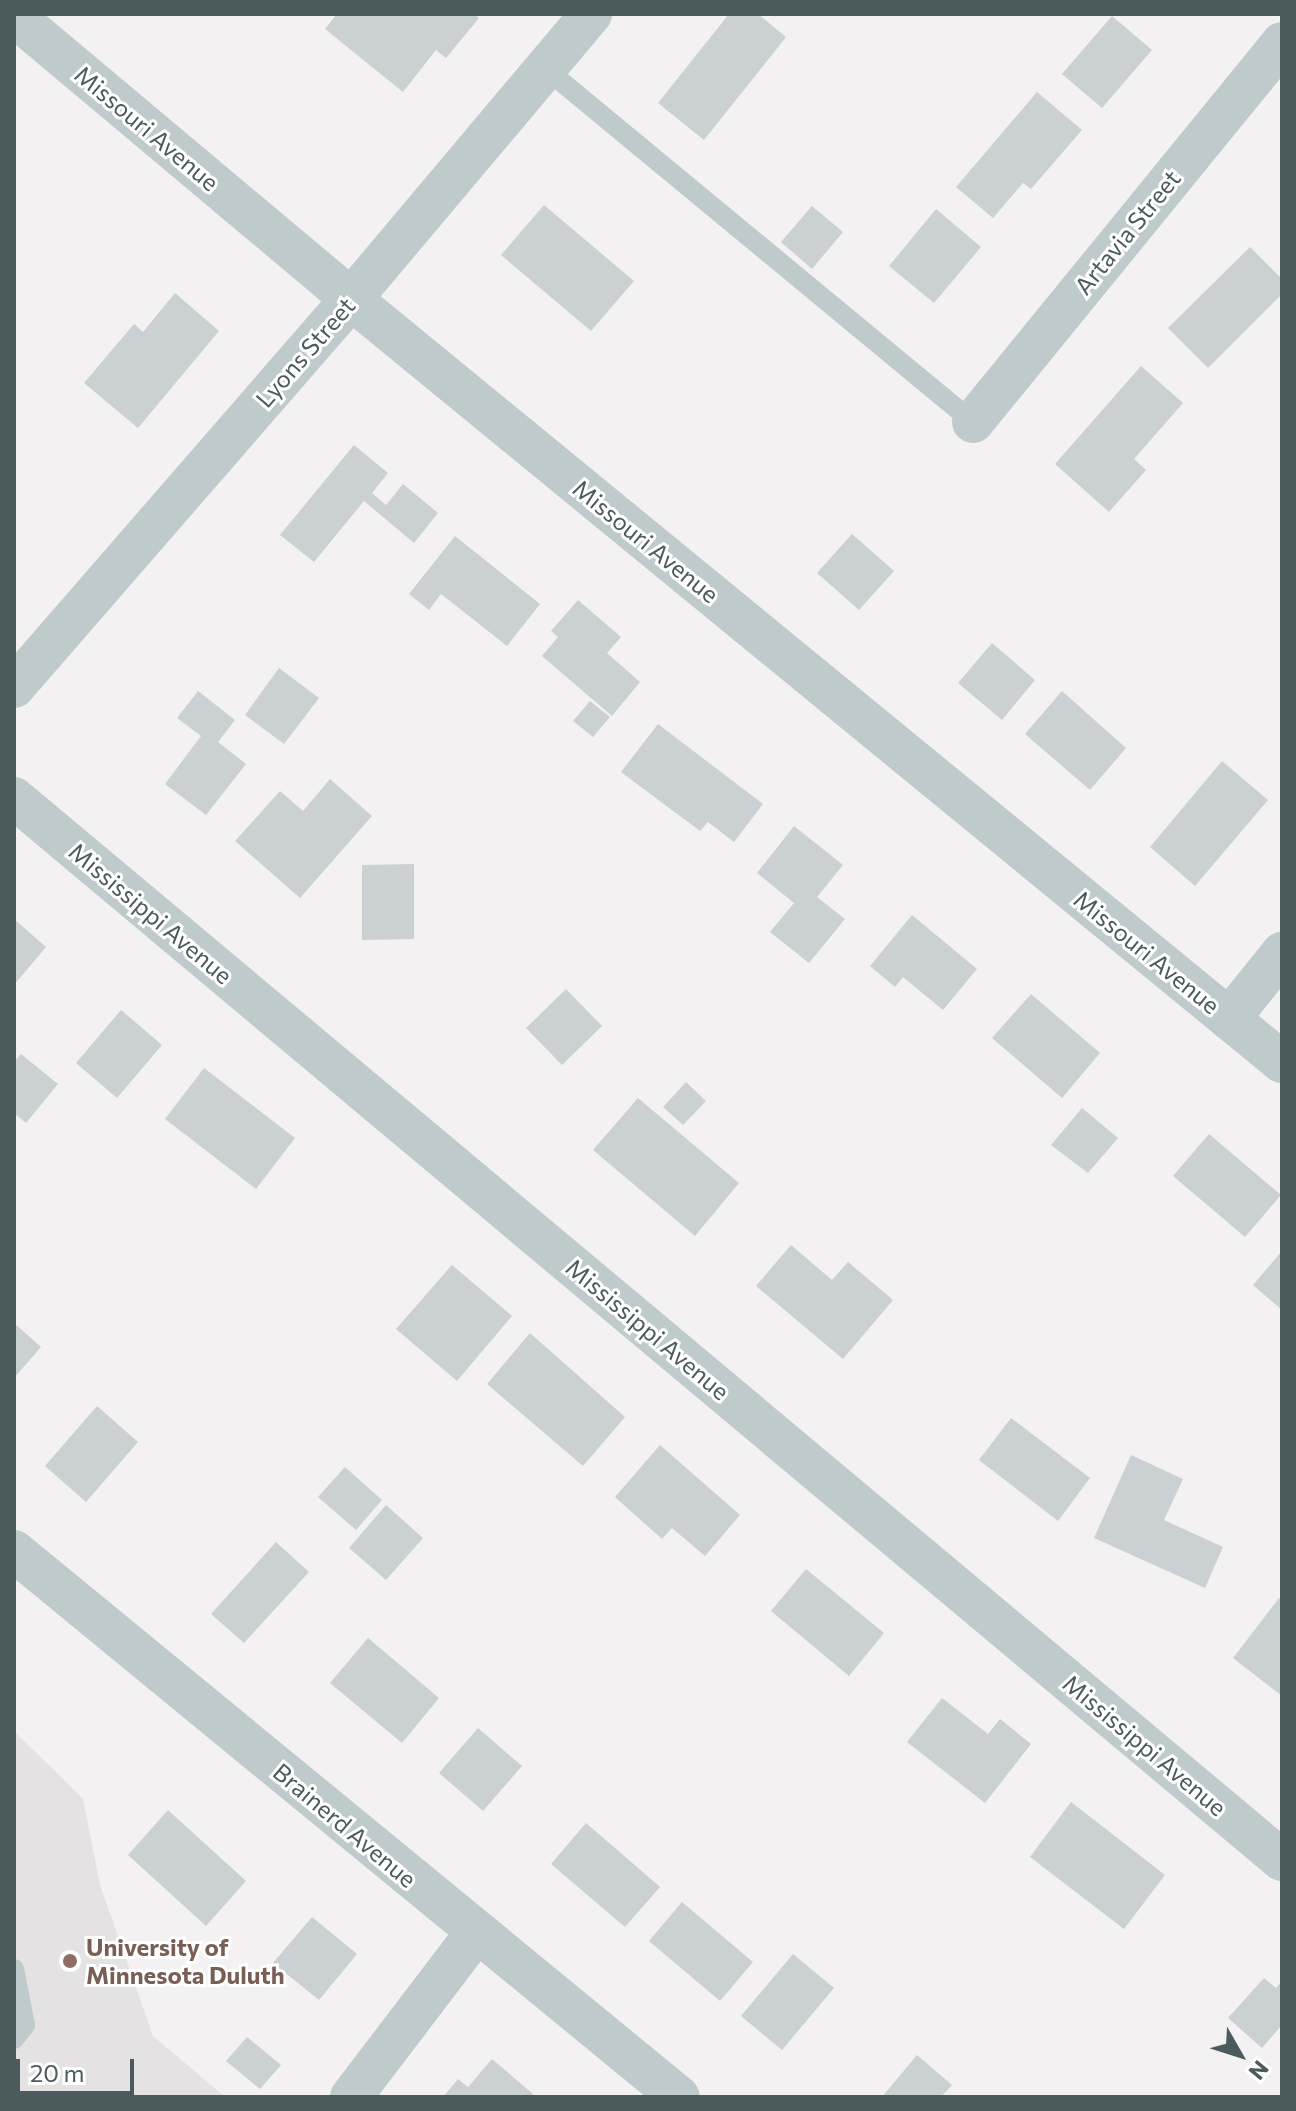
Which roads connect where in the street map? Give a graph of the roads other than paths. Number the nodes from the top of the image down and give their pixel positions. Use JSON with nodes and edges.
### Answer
{"nodes":[{"id":1,"x":591,"y":14,"type":"edge"},
{"id":2,"x":14,"y":16,"type":"edge"},
{"id":3,"x":1282,"y":43,"type":"edge"},
{"id":4,"x":546,"y":69,"type":"junction"},
{"id":5,"x":351,"y":299,"type":"junction"},
{"id":6,"x":973,"y":422,"type":"joint"},
{"id":7,"x":14,"y":687,"type":"edge"},
{"id":8,"x":14,"y":798,"type":"edge"},
{"id":9,"x":1282,"y":953,"type":"edge"},
{"id":10,"x":1229,"y":1019,"type":"junction"},
{"id":11,"x":1282,"y":1062,"type":"edge"},
{"id":12,"x":14,"y":1551,"type":"edge"},
{"id":13,"x":1282,"y":1860,"type":"edge"},
{"id":14,"x":476,"y":1933,"type":"junction"},
{"id":15,"x":14,"y":1969,"type":"edge"},
{"id":16,"x":14,"y":2039,"type":"edge"},
{"id":17,"x":351,"y":2097,"type":"edge"},
{"id":18,"x":679,"y":2097,"type":"edge"}],
"edges":[{"from":1,"to":4,"type":"street","name":"Lyons Street"},
{"from":2,"to":5,"type":"street","name":"Missouri Avenue"},
{"from":3,"to":6,"type":"street","name":"Artavia Street"},
{"from":4,"to":5,"type":"street","name":"Lyons Street"},
{"from":4,"to":6,"type":"lane"},
{"from":5,"to":7,"type":"street","name":"Lyons Street"},
{"from":5,"to":10,"type":"street","name":"Missouri Avenue"},
{"from":8,"to":13,"type":"street","name":"Mississippi Avenue"},
{"from":9,"to":10,"type":"street"},
{"from":10,"to":11,"type":"street","name":"Missouri Avenue"},
{"from":12,"to":14,"type":"street","name":"Brainerd Avenue"},
{"from":14,"to":17,"type":"street"},
{"from":14,"to":18,"type":"street","name":"Brainerd Avenue"},
{"from":15,"to":16,"type":"lane"}]}
